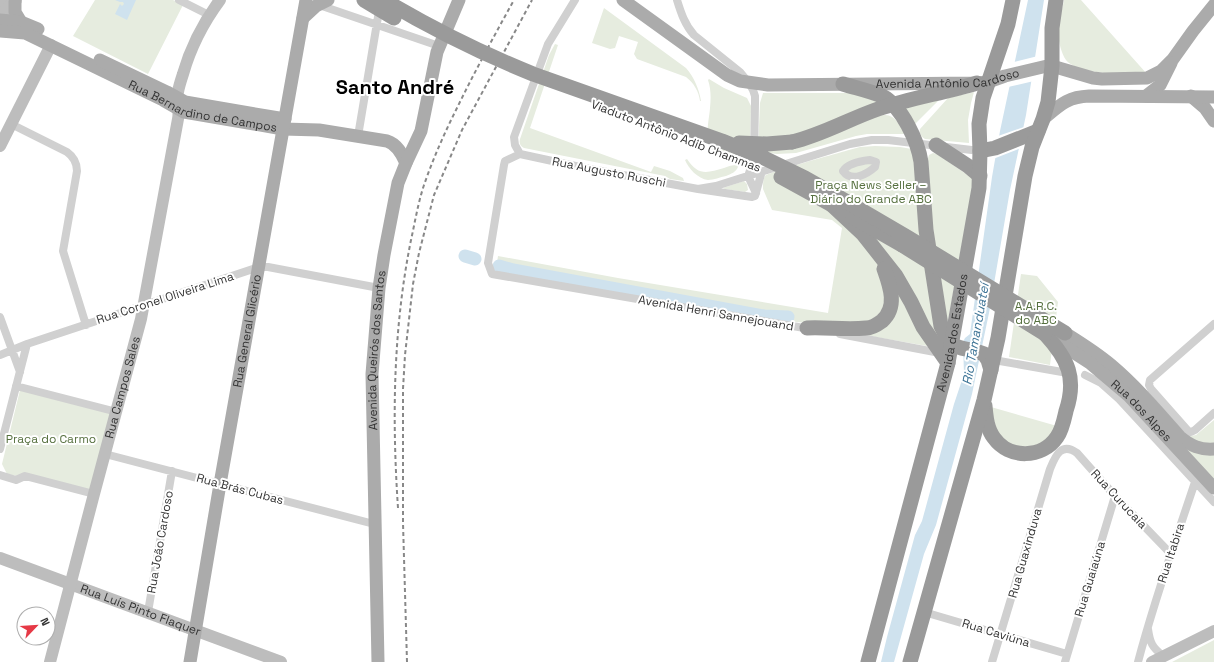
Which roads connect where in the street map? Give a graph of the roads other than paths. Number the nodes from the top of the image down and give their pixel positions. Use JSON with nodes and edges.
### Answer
{"nodes":[{"id":1,"x":179,"y":0,"type":"edge"},
{"id":2,"x":220,"y":0,"type":"edge"},
{"id":3,"x":306,"y":0,"type":"edge"},
{"id":4,"x":364,"y":0,"type":"edge"},
{"id":5,"x":459,"y":0,"type":"edge"},
{"id":6,"x":575,"y":0,"type":"edge"},
{"id":7,"x":623,"y":0,"type":"edge"},
{"id":8,"x":676,"y":0,"type":"edge"},
{"id":9,"x":1013,"y":0,"type":"edge"},
{"id":10,"x":1056,"y":0,"type":"edge"},
{"id":11,"x":11,"y":1,"type":"edge"},
{"id":12,"x":324,"y":2,"type":"edge"},
{"id":13,"x":0,"y":3,"type":"edge"},
{"id":14,"x":1214,"y":5,"type":"edge"},
{"id":15,"x":381,"y":6,"type":"edge"},
{"id":16,"x":0,"y":15,"type":"edge"},
{"id":17,"x":209,"y":16,"type":"junction"},
{"id":18,"x":303,"y":18,"type":"junction"},
{"id":19,"x":0,"y":20,"type":"edge"},
{"id":20,"x":21,"y":22,"type":"junction"},
{"id":21,"x":377,"y":25,"type":"junction"},
{"id":22,"x":0,"y":30,"type":"edge"},
{"id":23,"x":51,"y":45,"type":"junction"},
{"id":24,"x":439,"y":46,"type":"junction"},
{"id":25,"x":1173,"y":59,"type":"junction"},
{"id":26,"x":1045,"y":67,"type":"junction"},
{"id":27,"x":982,"y":82,"type":"junction"},
{"id":28,"x":749,"y":83,"type":"junction"},
{"id":29,"x":843,"y":84,"type":"junction"},
{"id":30,"x":1146,"y":96,"type":"junction"},
{"id":31,"x":1191,"y":96,"type":"junction"},
{"id":32,"x":1214,"y":96,"type":"edge"},
{"id":33,"x":178,"y":104,"type":"junction"},
{"id":34,"x":893,"y":105,"type":"junction"},
{"id":35,"x":1214,"y":121,"type":"edge"},
{"id":36,"x":11,"y":124,"type":"junction"},
{"id":37,"x":284,"y":124,"type":"junction"},
{"id":38,"x":1041,"y":125,"type":"junction"},
{"id":39,"x":358,"y":136,"type":"junction"},
{"id":40,"x":722,"y":141,"type":"junction"},
{"id":41,"x":916,"y":143,"type":"junction"},
{"id":42,"x":936,"y":145,"type":"junction"},
{"id":43,"x":0,"y":146,"type":"edge"},
{"id":44,"x":980,"y":151,"type":"junction"},
{"id":45,"x":520,"y":154,"type":"junction"},
{"id":46,"x":754,"y":159,"type":"junction"},
{"id":47,"x":801,"y":159,"type":"junction"},
{"id":48,"x":406,"y":163,"type":"junction"},
{"id":49,"x":762,"y":171,"type":"junction"},
{"id":50,"x":748,"y":176,"type":"junction"},
{"id":51,"x":980,"y":176,"type":"junction"},
{"id":52,"x":698,"y":189,"type":"junction"},
{"id":53,"x":756,"y":193,"type":"junction"},
{"id":54,"x":832,"y":205,"type":"junction"},
{"id":55,"x":878,"y":253,"type":"junction"},
{"id":56,"x":259,"y":267,"type":"junction"},
{"id":57,"x":380,"y":288,"type":"junction"},
{"id":58,"x":144,"y":305,"type":"junction"},
{"id":59,"x":0,"y":317,"type":"edge"},
{"id":60,"x":1214,"y":324,"type":"edge"},
{"id":61,"x":86,"y":325,"type":"junction"},
{"id":62,"x":806,"y":328,"type":"junction"},
{"id":63,"x":1045,"y":334,"type":"junction"},
{"id":64,"x":1062,"y":338,"type":"junction"},
{"id":65,"x":28,"y":344,"type":"junction"},
{"id":66,"x":12,"y":350,"type":"junction"},
{"id":67,"x":950,"y":352,"type":"junction"},
{"id":68,"x":0,"y":355,"type":"edge"},
{"id":69,"x":989,"y":361,"type":"junction"},
{"id":70,"x":20,"y":372,"type":"junction"},
{"id":71,"x":1062,"y":372,"type":"dead end"},
{"id":72,"x":1086,"y":375,"type":"dead end"},
{"id":73,"x":16,"y":386,"type":"junction"},
{"id":74,"x":984,"y":400,"type":"junction"},
{"id":75,"x":117,"y":412,"type":"junction"},
{"id":76,"x":1214,"y":414,"type":"edge"},
{"id":77,"x":0,"y":449,"type":"edge"},
{"id":78,"x":1065,"y":449,"type":"joint"},
{"id":79,"x":1214,"y":450,"type":"edge"},
{"id":80,"x":105,"y":454,"type":"junction"},
{"id":81,"x":172,"y":471,"type":"junction"},
{"id":82,"x":0,"y":475,"type":"edge"},
{"id":83,"x":1195,"y":482,"type":"junction"},
{"id":84,"x":220,"y":484,"type":"junction"},
{"id":85,"x":1214,"y":488,"type":"edge"},
{"id":86,"x":94,"y":494,"type":"junction"},
{"id":87,"x":1115,"y":496,"type":"junction"},
{"id":88,"x":1214,"y":502,"type":"edge"},
{"id":89,"x":374,"y":524,"type":"junction"},
{"id":90,"x":1170,"y":553,"type":"junction"},
{"id":91,"x":0,"y":558,"type":"edge"},
{"id":92,"x":71,"y":584,"type":"junction"},
{"id":93,"x":148,"y":612,"type":"junction"},
{"id":94,"x":924,"y":612,"type":"junction"},
{"id":95,"x":1148,"y":624,"type":"junction"},
{"id":96,"x":196,"y":630,"type":"junction"},
{"id":97,"x":1214,"y":631,"type":"edge"},
{"id":98,"x":1001,"y":635,"type":"junction"},
{"id":99,"x":1066,"y":658,"type":"edge"},
{"id":100,"x":1157,"y":659,"type":"edge"},
{"id":101,"x":50,"y":662,"type":"edge"},
{"id":102,"x":190,"y":662,"type":"edge"},
{"id":103,"x":281,"y":662,"type":"edge"},
{"id":104,"x":378,"y":662,"type":"edge"},
{"id":105,"x":868,"y":662,"type":"edge"},
{"id":106,"x":910,"y":662,"type":"edge"},
{"id":107,"x":992,"y":662,"type":"edge"},
{"id":108,"x":1138,"y":662,"type":"edge"}],
"edges":[{"from":1,"to":17,"type":"street"},
{"from":2,"to":17,"type":"street","name":"Rua Campos Sales"},
{"from":3,"to":18,"type":"main road","name":"Rua General Glicério"},
{"from":4,"to":54,"type":"highway","name":"Viaduto Antônio Adib Chammas","bridge":true},
{"from":5,"to":24,"type":"main road","name":"Avenida Queirós dos Santos"},
{"from":6,"to":45,"type":"street"},
{"from":7,"to":28,"type":"main road","name":"Avenida Antônio Cardoso"},
{"from":8,"to":28,"type":"street"},
{"from":9,"to":27,"type":"highway","name":"Avenida dos Estados"},
{"from":10,"to":26,"type":"highway"},
{"from":11,"to":13,"type":"street"},
{"from":11,"to":16,"type":"street"},
{"from":11,"to":20,"type":"main road"},
{"from":12,"to":18,"type":"main road"},
{"from":12,"to":21,"type":"street"},
{"from":14,"to":25,"type":"main road"},
{"from":15,"to":21,"type":"street"},
{"from":15,"to":40,"type":"highway","name":"Viaduto Antônio Adib Chammas","bridge":true},
{"from":17,"to":33,"type":"street","name":"Rua Campos Sales"},
{"from":18,"to":37,"type":"main road","name":"Rua General Glicério"},
{"from":19,"to":20,"type":"main road","name":"Rua Bernardino de Campos"},
{"from":20,"to":33,"type":"main road","name":"Rua Bernardino de Campos"},
{"from":21,"to":24,"type":"street"},
{"from":21,"to":39,"type":"street"},
{"from":22,"to":23,"type":"main road","name":"Rua Bernardino de Campos"},
{"from":23,"to":33,"type":"main road","name":"Rua Bernardino de Campos"},
{"from":23,"to":36,"type":"street"},
{"from":24,"to":48,"type":"main road","name":"Avenida Queirós dos Santos"},
{"from":25,"to":26,"type":"main road","name":"Avenida Antônio Cardoso"},
{"from":25,"to":30,"type":"main road"},
{"from":26,"to":27,"type":"main road","name":"Avenida Antônio Cardoso"},
{"from":26,"to":38,"type":"highway"},
{"from":27,"to":29,"type":"main road","name":"Avenida Antônio Cardoso"},
{"from":27,"to":34,"type":"highway"},
{"from":27,"to":44,"type":"highway","name":"Avenida dos Estados"},
{"from":28,"to":29,"type":"main road","name":"Avenida Antônio Cardoso"},
{"from":28,"to":46,"type":"street"},
{"from":29,"to":34,"type":"highway"},
{"from":30,"to":31,"type":"main road"},
{"from":30,"to":38,"type":"main road"},
{"from":31,"to":32,"type":"main road"},
{"from":31,"to":35,"type":"main road"},
{"from":33,"to":37,"type":"main road","name":"Rua Bernardino de Campos"},
{"from":33,"to":58,"type":"street","name":"Rua Campos Sales"},
{"from":34,"to":40,"type":"highway","bridge":true},
{"from":34,"to":41,"type":"highway"},
{"from":36,"to":43,"type":"street"},
{"from":36,"to":61,"type":"street"},
{"from":37,"to":39,"type":"main road","name":"Rua Bernardino de Campos"},
{"from":37,"to":56,"type":"main road","name":"Rua General Glicério"},
{"from":38,"to":44,"type":"highway"},
{"from":38,"to":69,"type":"highway"},
{"from":39,"to":48,"type":"main road","name":"Rua Bernardino de Campos"},
{"from":40,"to":64,"type":"highway","name":"Viaduto Antônio Adib Chammas","bridge":true},
{"from":41,"to":42,"type":"street","name":"Rua Augusto Ruschi"},
{"from":41,"to":47,"type":"street","name":"Rua Augusto Ruschi"},
{"from":41,"to":67,"type":"highway"},
{"from":42,"to":44,"type":"street","name":"Rua Augusto Ruschi"},
{"from":42,"to":51,"type":"highway"},
{"from":44,"to":51,"type":"highway","name":"Avenida dos Estados"},
{"from":45,"to":52,"type":"street","name":"Rua Augusto Ruschi"},
{"from":45,"to":62,"type":"street","name":"Avenida Henri Sannejouand"},
{"from":46,"to":47,"type":"street"},
{"from":46,"to":50,"type":"street"},
{"from":47,"to":49,"type":"street","name":"Rua Augusto Ruschi"},
{"from":48,"to":57,"type":"main road","name":"Avenida Queirós dos Santos"},
{"from":49,"to":50,"type":"street","name":"Rua Augusto Ruschi"},
{"from":49,"to":53,"type":"street"},
{"from":50,"to":52,"type":"street","name":"Rua Augusto Ruschi"},
{"from":50,"to":53,"type":"street"},
{"from":51,"to":67,"type":"highway","name":"Avenida dos Estados"},
{"from":52,"to":53,"type":"street","name":"Rua Augusto Ruschi"},
{"from":54,"to":55,"type":"highway"},
{"from":54,"to":63,"type":"highway","name":"Viaduto Antônio Adib Chammas","bridge":true},
{"from":55,"to":62,"type":"highway"},
{"from":55,"to":67,"type":"highway"},
{"from":56,"to":57,"type":"street","name":"Rua Coronel Oliveira Lima"},
{"from":56,"to":58,"type":"street","name":"Rua Coronel Oliveira Lima"},
{"from":56,"to":84,"type":"main road","name":"Rua General Glicério"},
{"from":57,"to":89,"type":"main road","name":"Avenida Queirós dos Santos"},
{"from":58,"to":61,"type":"street","name":"Rua Coronel Oliveira Lima"},
{"from":58,"to":75,"type":"street","name":"Rua Campos Sales"},
{"from":59,"to":66,"type":"street"},
{"from":60,"to":76,"type":"street"},
{"from":61,"to":65,"type":"street","name":"Rua Coronel Oliveira Lima"},
{"from":62,"to":67,"type":"street","name":"Avenida Henri Sannejouand"},
{"from":63,"to":64,"type":"highway","name":"Viaduto Antônio Adib Chammas"},
{"from":63,"to":74,"type":"highway"},
{"from":64,"to":79,"type":"main road"},
{"from":64,"to":85,"type":"main road","name":"Rua dos Alpes"},
{"from":65,"to":66,"type":"street","name":"Rua Coronel Oliveira Lima"},
{"from":65,"to":70,"type":"street"},
{"from":66,"to":68,"type":"street","name":"Rua Coronel Oliveira Lima"},
{"from":66,"to":70,"type":"street"},
{"from":67,"to":69,"type":"highway"},
{"from":67,"to":105,"type":"highway","name":"Avenida dos Estados"},
{"from":69,"to":71,"type":"street"},
{"from":69,"to":74,"type":"highway"},
{"from":70,"to":73,"type":"street"},
{"from":72,"to":83,"type":"street","name":"Rua dos Alpes"},
{"from":73,"to":75,"type":"street"},
{"from":73,"to":77,"type":"street"},
{"from":74,"to":94,"type":"highway"},
{"from":75,"to":80,"type":"street","name":"Rua Campos Sales"},
{"from":78,"to":87,"type":"street","name":"Rua Curucaia"},
{"from":78,"to":98,"type":"street","name":"Rua Guaxinduva"},
{"from":80,"to":81,"type":"street","name":"Rua Brás Cubas"},
{"from":80,"to":86,"type":"street","name":"Rua Campos Sales"},
{"from":81,"to":84,"type":"street","name":"Rua Brás Cubas"},
{"from":81,"to":93,"type":"street","name":"Rua João Cardoso"},
{"from":82,"to":86,"type":"street"},
{"from":83,"to":88,"type":"street","name":"Rua dos Alpes"},
{"from":83,"to":90,"type":"street","name":"Rua Itabira"},
{"from":84,"to":89,"type":"street","name":"Rua Brás Cubas"},
{"from":84,"to":96,"type":"main road","name":"Rua General Glicério"},
{"from":86,"to":92,"type":"street","name":"Rua Campos Sales"},
{"from":87,"to":90,"type":"street","name":"Rua Curucaia"},
{"from":87,"to":99,"type":"street","name":"Rua Guaiaúna"},
{"from":89,"to":104,"type":"main road","name":"Avenida Queirós dos Santos"},
{"from":90,"to":95,"type":"street","name":"Rua Itabira"},
{"from":91,"to":92,"type":"street","name":"Rua Luís Pinto Flaquer"},
{"from":92,"to":93,"type":"street","name":"Rua Luís Pinto Flaquer"},
{"from":92,"to":101,"type":"street","name":"Rua Campos Sales"},
{"from":93,"to":96,"type":"street","name":"Rua Luís Pinto Flaquer"},
{"from":94,"to":98,"type":"street","name":"Rua Caviúna"},
{"from":94,"to":106,"type":"highway"},
{"from":95,"to":100,"type":"street","name":"Rua Itabira"},
{"from":95,"to":108,"type":"street","name":"Rua Itabira"},
{"from":96,"to":102,"type":"main road","name":"Rua General Glicério"},
{"from":96,"to":103,"type":"street","name":"Rua Luís Pinto Flaquer"},
{"from":97,"to":100,"type":"street"},
{"from":98,"to":99,"type":"street","name":"Rua Caviúna"},
{"from":98,"to":107,"type":"street","name":"Rua Guaxinduva"}]}
